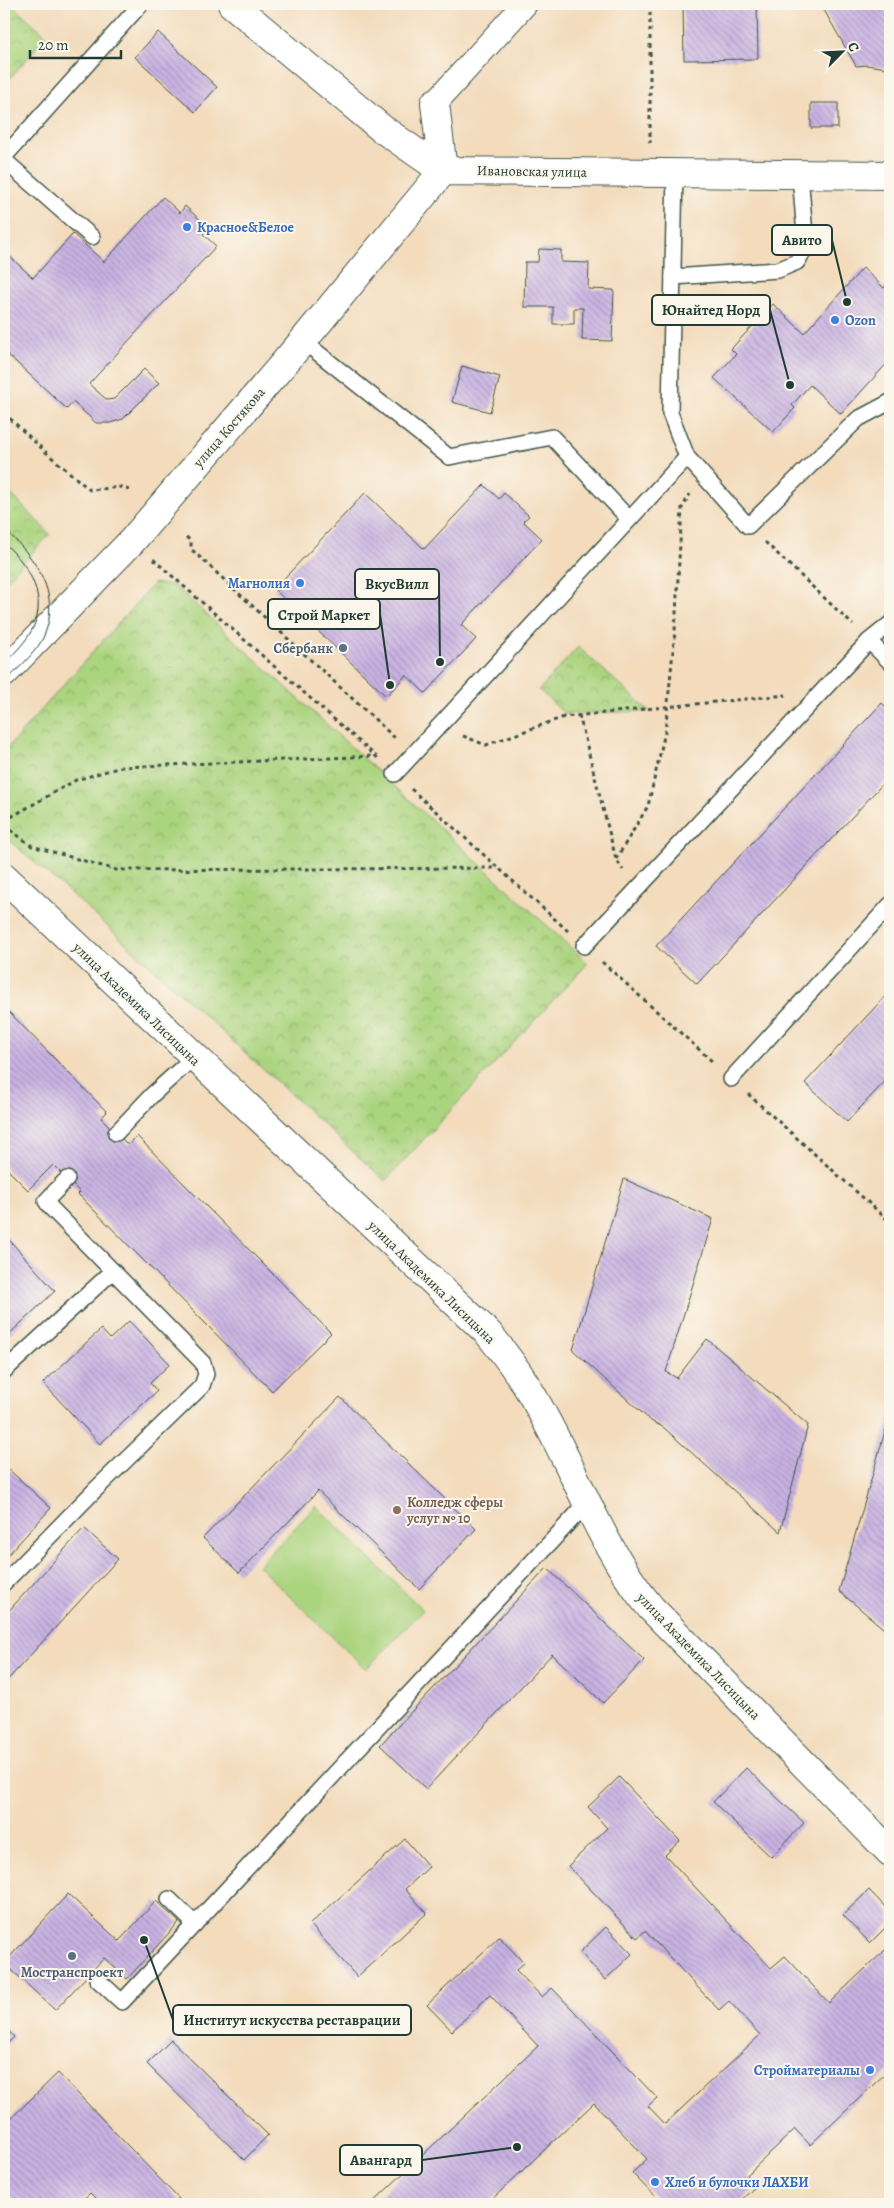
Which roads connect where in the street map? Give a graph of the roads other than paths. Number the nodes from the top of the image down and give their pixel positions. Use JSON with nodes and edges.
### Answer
{"nodes":[{"id":1,"x":142,"y":4,"type":"edge"},
{"id":2,"x":232,"y":4,"type":"edge"},
{"id":3,"x":525,"y":4,"type":"edge"},
{"id":4,"x":435,"y":103,"type":"joint"},
{"id":5,"x":4,"y":159,"type":"edge"},
{"id":6,"x":443,"y":171,"type":"junction"},
{"id":7,"x":675,"y":172,"type":"junction"},
{"id":8,"x":800,"y":174,"type":"junction"},
{"id":9,"x":890,"y":175,"type":"edge"},
{"id":10,"x":92,"y":237,"type":"dead end"},
{"id":11,"x":673,"y":276,"type":"junction"},
{"id":12,"x":303,"y":341,"type":"junction"},
{"id":13,"x":890,"y":402,"type":"edge"},
{"id":14,"x":686,"y":458,"type":"junction"},
{"id":15,"x":629,"y":519,"type":"junction"},
{"id":16,"x":890,"y":624,"type":"edge"},
{"id":17,"x":869,"y":641,"type":"junction"},
{"id":18,"x":890,"y":662,"type":"edge"},
{"id":19,"x":4,"y":673,"type":"edge"},
{"id":20,"x":395,"y":774,"type":"road end"},
{"id":21,"x":4,"y":877,"type":"edge"},
{"id":22,"x":890,"y":905,"type":"edge"},
{"id":23,"x":584,"y":946,"type":"road end"},
{"id":24,"x":194,"y":1057,"type":"junction"},
{"id":25,"x":732,"y":1079,"type":"road end"},
{"id":26,"x":116,"y":1133,"type":"dead end"},
{"id":27,"x":67,"y":1179,"type":"dead end"},
{"id":28,"x":113,"y":1271,"type":"junction"},
{"id":29,"x":4,"y":1371,"type":"edge"},
{"id":30,"x":587,"y":1503,"type":"junction"},
{"id":31,"x":4,"y":1583,"type":"edge"},
{"id":32,"x":890,"y":1852,"type":"edge"},
{"id":33,"x":169,"y":1899,"type":"dead end"},
{"id":34,"x":195,"y":1924,"type":"junction"},
{"id":35,"x":97,"y":1979,"type":"dead end"}],
"edges":[{"from":1,"to":5,"type":"lane"},
{"from":2,"to":6,"type":"street"},
{"from":3,"to":4,"type":"street"},
{"from":4,"to":6,"type":"street"},
{"from":5,"to":10,"type":"lane"},
{"from":6,"to":7,"type":"street","name":"Ивановская улица"},
{"from":6,"to":12,"type":"street","name":"улица Костякова"},
{"from":7,"to":8,"type":"street","name":"Ивановская улица"},
{"from":7,"to":11,"type":"lane"},
{"from":8,"to":9,"type":"street","name":"Ивановская улица"},
{"from":8,"to":11,"type":"lane"},
{"from":11,"to":14,"type":"lane"},
{"from":12,"to":15,"type":"lane"},
{"from":12,"to":19,"type":"street","name":"улица Костякова"},
{"from":13,"to":14,"type":"lane"},
{"from":14,"to":15,"type":"lane"},
{"from":15,"to":20,"type":"lane"},
{"from":16,"to":17,"type":"lane"},
{"from":17,"to":18,"type":"lane"},
{"from":17,"to":23,"type":"lane"},
{"from":21,"to":24,"type":"street","name":"улица Академика Лисицына"},
{"from":22,"to":25,"type":"lane"},
{"from":24,"to":26,"type":"lane"},
{"from":24,"to":30,"type":"street","name":"улица Академика Лисицына"},
{"from":27,"to":28,"type":"lane"},
{"from":28,"to":29,"type":"lane"},
{"from":28,"to":31,"type":"lane"},
{"from":30,"to":32,"type":"street","name":"улица Академика Лисицына"},
{"from":30,"to":34,"type":"lane"},
{"from":33,"to":34,"type":"lane"},
{"from":34,"to":35,"type":"lane"}]}
